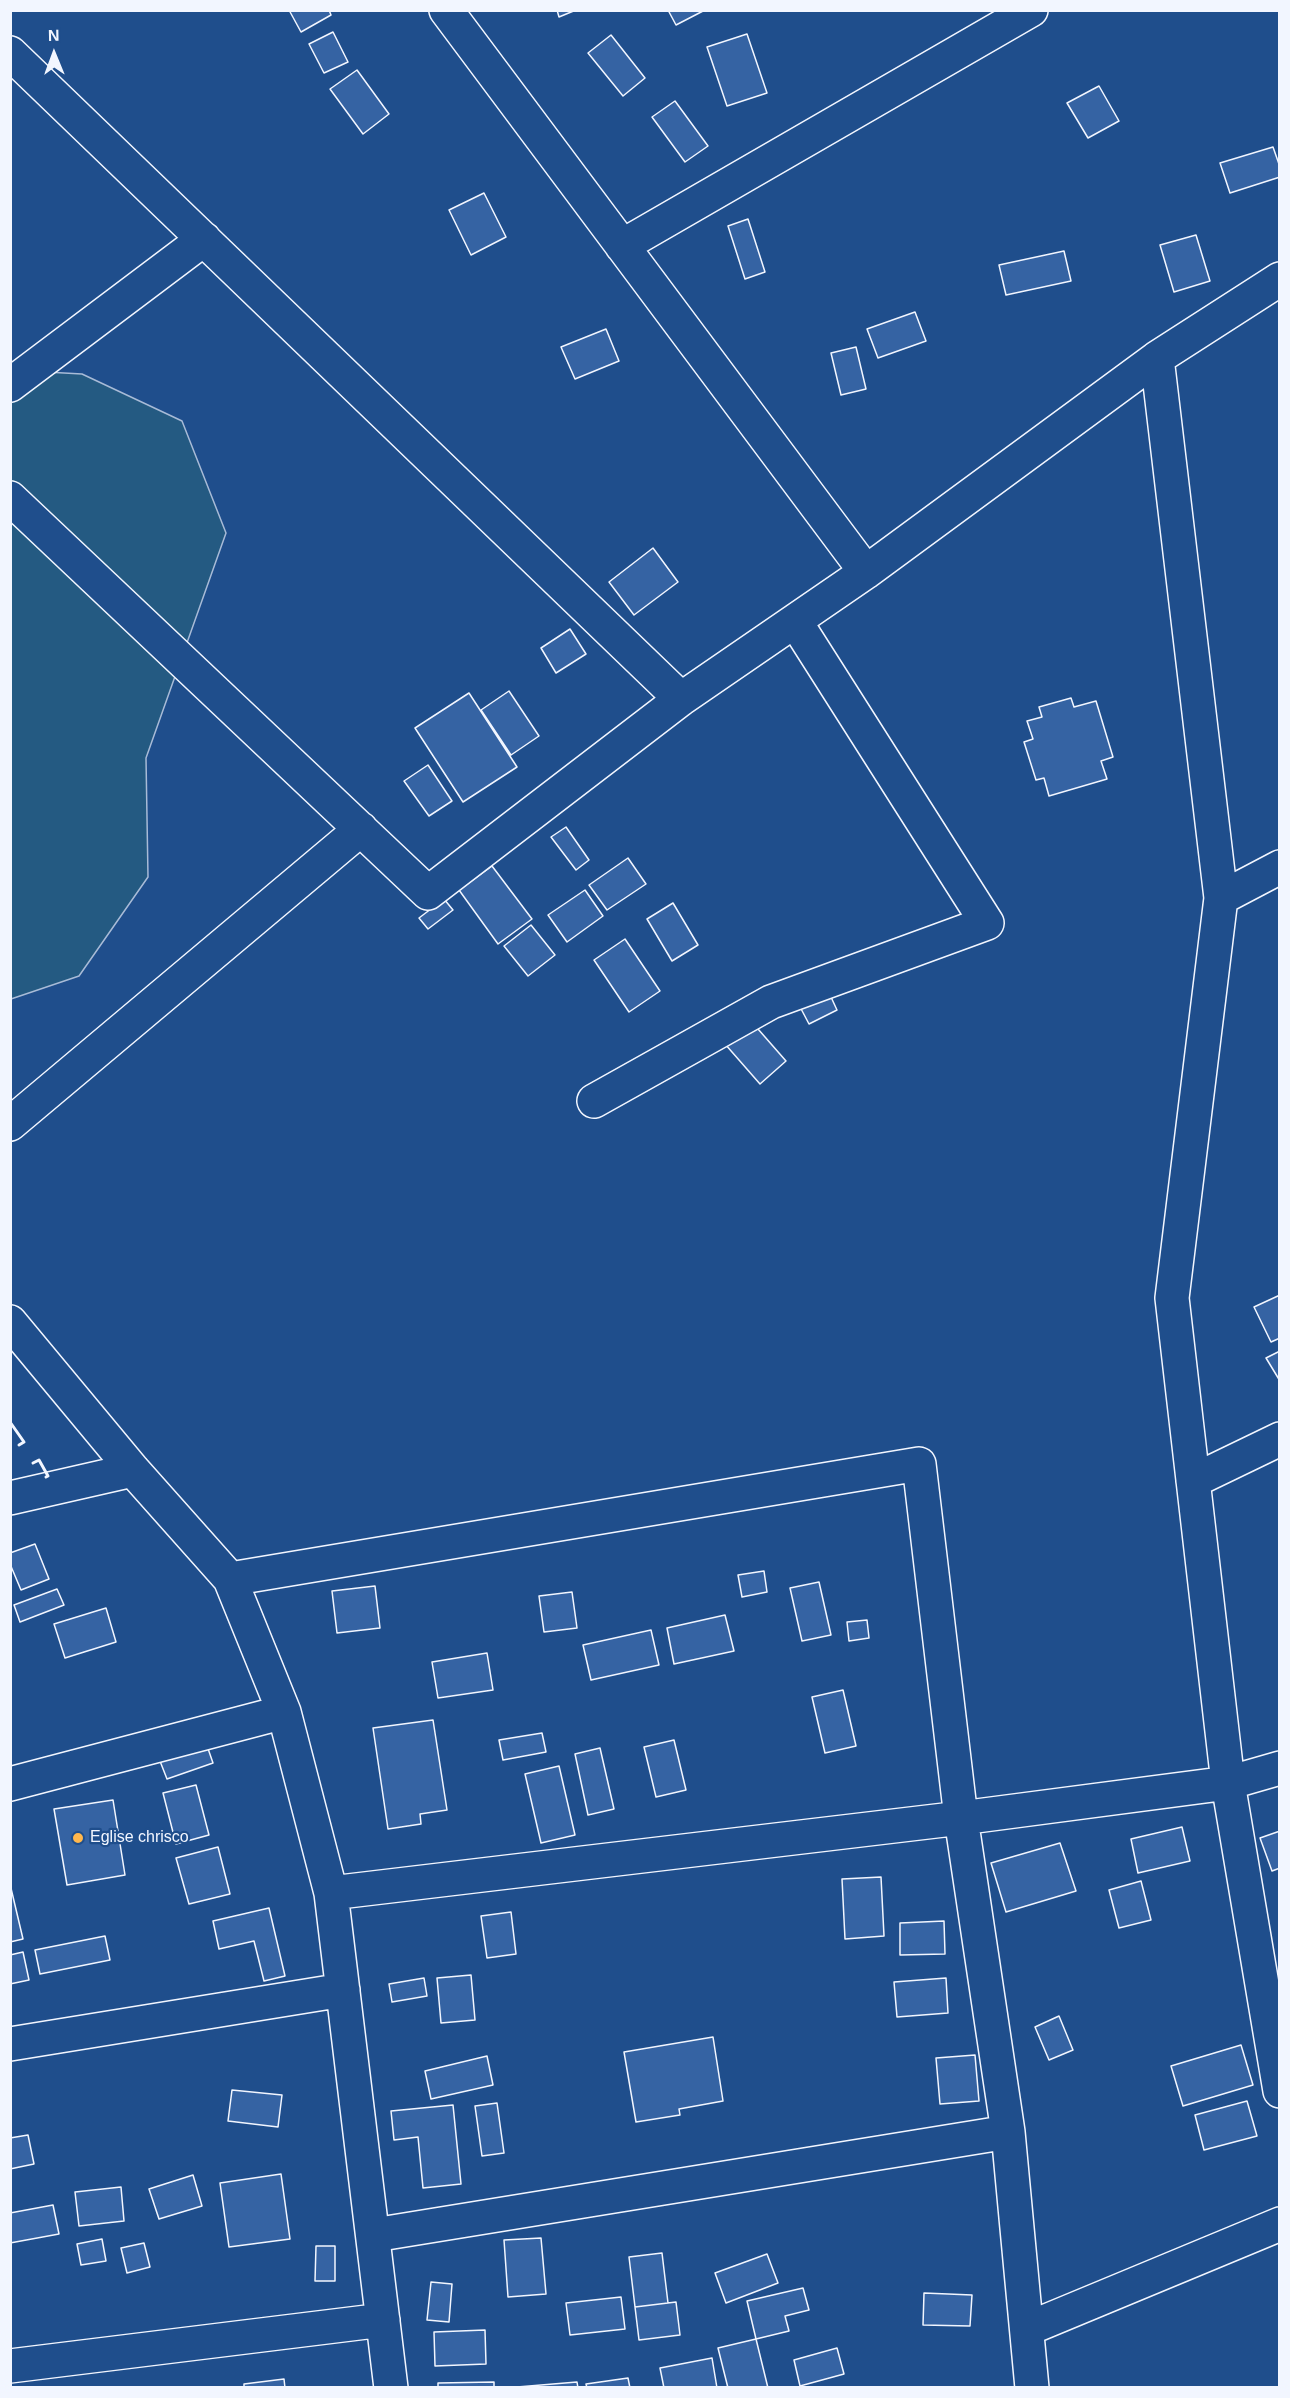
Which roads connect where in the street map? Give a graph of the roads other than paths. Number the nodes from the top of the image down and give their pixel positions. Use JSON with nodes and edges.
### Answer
{"nodes":[{"id":1,"x":446,"y":10,"type":"edge"},
{"id":2,"x":1031,"y":10,"type":"edge"},
{"id":3,"x":10,"y":53,"type":"edge"},
{"id":4,"x":204,"y":238,"type":"junction"},
{"id":5,"x":622,"y":246,"type":"junction"},
{"id":6,"x":1280,"y":279,"type":"edge"},
{"id":7,"x":1157,"y":358,"type":"junction"},
{"id":8,"x":10,"y":385,"type":"edge"},
{"id":9,"x":10,"y":498,"type":"edge"},
{"id":10,"x":867,"y":572,"type":"junction"},
{"id":11,"x":795,"y":621,"type":"junction"},
{"id":12,"x":681,"y":699,"type":"junction"},
{"id":13,"x":361,"y":829,"type":"junction"},
{"id":14,"x":1280,"y":867,"type":"edge"},
{"id":15,"x":1221,"y":898,"type":"junction"},
{"id":16,"x":594,"y":1101,"type":"dead end"},
{"id":17,"x":10,"y":1125,"type":"edge"},
{"id":18,"x":10,"y":1322,"type":"edge"},
{"id":19,"x":1280,"y":1439,"type":"edge"},
{"id":20,"x":133,"y":1470,"type":"junction"},
{"id":21,"x":1193,"y":1481,"type":"junction"},
{"id":22,"x":10,"y":1498,"type":"edge"},
{"id":23,"x":230,"y":1579,"type":"junction"},
{"id":24,"x":284,"y":1713,"type":"junction"},
{"id":25,"x":1280,"y":1767,"type":"edge"},
{"id":26,"x":1228,"y":1783,"type":"junction"},
{"id":27,"x":10,"y":1784,"type":"edge"},
{"id":28,"x":961,"y":1818,"type":"junction"},
{"id":29,"x":331,"y":1893,"type":"junction"},
{"id":30,"x":343,"y":1990,"type":"junction"},
{"id":31,"x":10,"y":2044,"type":"edge"},
{"id":32,"x":1280,"y":2091,"type":"edge"},
{"id":33,"x":1008,"y":2132,"type":"junction"},
{"id":34,"x":1280,"y":2224,"type":"edge"},
{"id":35,"x":374,"y":2235,"type":"junction"},
{"id":36,"x":383,"y":2320,"type":"junction"},
{"id":37,"x":1027,"y":2329,"type":"junction"},
{"id":38,"x":10,"y":2366,"type":"edge"},
{"id":39,"x":392,"y":2388,"type":"edge"},
{"id":40,"x":1032,"y":2388,"type":"edge"}],
"edges":[{"from":1,"to":5,"type":"street"},
{"from":2,"to":5,"type":"street"},
{"from":3,"to":4,"type":"street"},
{"from":4,"to":8,"type":"street"},
{"from":4,"to":12,"type":"street"},
{"from":5,"to":10,"type":"street"},
{"from":6,"to":7,"type":"street"},
{"from":7,"to":10,"type":"street"},
{"from":7,"to":15,"type":"street"},
{"from":9,"to":13,"type":"street"},
{"from":10,"to":11,"type":"street"},
{"from":11,"to":12,"type":"street"},
{"from":11,"to":16,"type":"street"},
{"from":12,"to":13,"type":"street"},
{"from":13,"to":17,"type":"street"},
{"from":14,"to":15,"type":"street"},
{"from":15,"to":21,"type":"street"},
{"from":18,"to":20,"type":"street"},
{"from":19,"to":21,"type":"street"},
{"from":20,"to":22,"type":"street"},
{"from":20,"to":23,"type":"street"},
{"from":21,"to":26,"type":"street"},
{"from":23,"to":24,"type":"street"},
{"from":23,"to":28,"type":"street"},
{"from":24,"to":27,"type":"street"},
{"from":24,"to":29,"type":"street"},
{"from":25,"to":26,"type":"street"},
{"from":26,"to":28,"type":"street"},
{"from":26,"to":32,"type":"street"},
{"from":28,"to":29,"type":"street"},
{"from":28,"to":33,"type":"street"},
{"from":29,"to":30,"type":"street"},
{"from":30,"to":31,"type":"street"},
{"from":30,"to":35,"type":"street"},
{"from":33,"to":35,"type":"street"},
{"from":33,"to":37,"type":"street"},
{"from":34,"to":37,"type":"street"},
{"from":35,"to":36,"type":"street"},
{"from":36,"to":38,"type":"street"},
{"from":36,"to":39,"type":"street"},
{"from":37,"to":40,"type":"street"}]}
